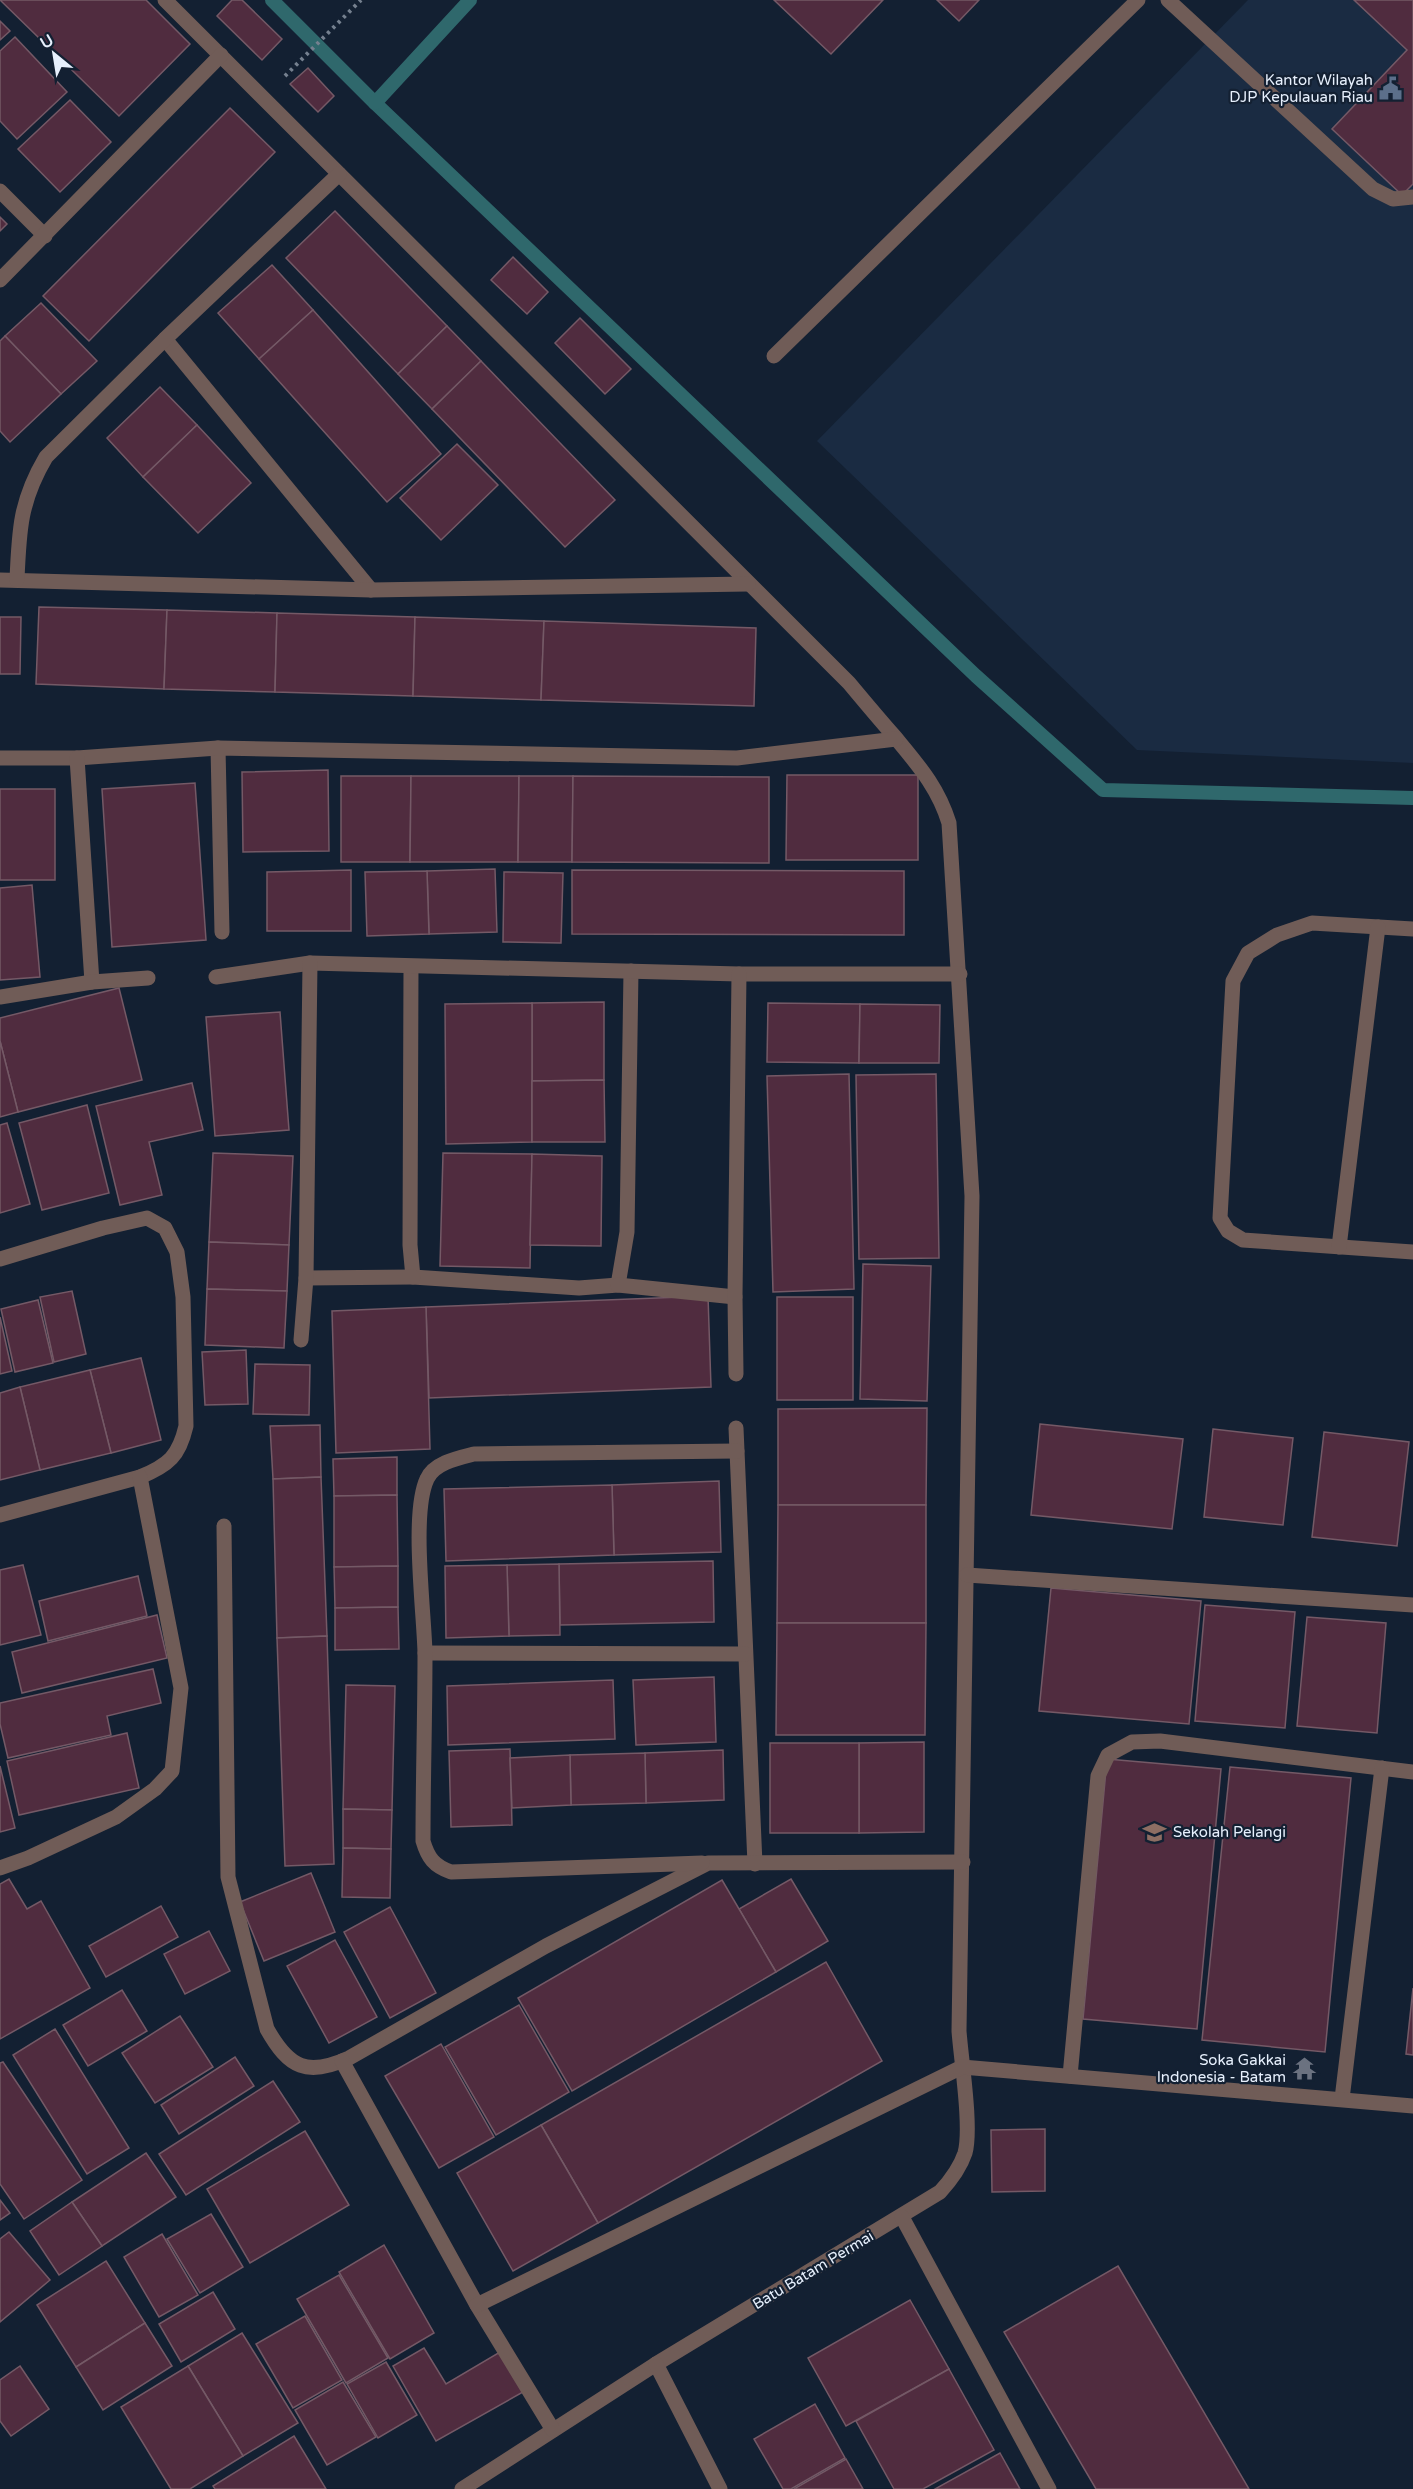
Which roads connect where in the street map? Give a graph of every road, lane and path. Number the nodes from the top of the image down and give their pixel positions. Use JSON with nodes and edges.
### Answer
{"nodes":[{"id":1,"x":165,"y":0,"type":"edge"},
{"id":2,"x":361,"y":0,"type":"edge"},
{"id":3,"x":1137,"y":0,"type":"edge"},
{"id":4,"x":1168,"y":0,"type":"edge"},
{"id":5,"x":221,"y":55,"type":"junction"},
{"id":6,"x":296,"y":64,"type":"dead end"},
{"id":7,"x":339,"y":174,"type":"junction"},
{"id":8,"x":0,"y":191,"type":"edge"},
{"id":9,"x":1413,"y":197,"type":"edge"},
{"id":10,"x":45,"y":236,"type":"junction"},
{"id":11,"x":0,"y":280,"type":"edge"},
{"id":12,"x":165,"y":339,"type":"junction"},
{"id":13,"x":774,"y":356,"type":"dead end"},
{"id":14,"x":0,"y":580,"type":"edge"},
{"id":15,"x":17,"y":580,"type":"junction"},
{"id":16,"x":748,"y":584,"type":"junction"},
{"id":17,"x":371,"y":590,"type":"junction"},
{"id":18,"x":896,"y":739,"type":"junction"},
{"id":19,"x":218,"y":748,"type":"junction"},
{"id":20,"x":0,"y":758,"type":"edge"},
{"id":21,"x":77,"y":758,"type":"junction"},
{"id":22,"x":1378,"y":927,"type":"junction"},
{"id":23,"x":1413,"y":929,"type":"edge"},
{"id":24,"x":222,"y":932,"type":"dead end"},
{"id":25,"x":310,"y":963,"type":"junction"},
{"id":26,"x":411,"y":967,"type":"junction"},
{"id":27,"x":631,"y":971,"type":"junction"},
{"id":28,"x":739,"y":974,"type":"junction"},
{"id":29,"x":960,"y":974,"type":"junction"},
{"id":30,"x":216,"y":977,"type":"dead end"},
{"id":31,"x":148,"y":978,"type":"dead end"},
{"id":32,"x":92,"y":982,"type":"junction"},
{"id":33,"x":0,"y":997,"type":"edge"},
{"id":34,"x":1339,"y":1247,"type":"junction"},
{"id":35,"x":1413,"y":1252,"type":"edge"},
{"id":36,"x":0,"y":1259,"type":"edge"},
{"id":37,"x":306,"y":1278,"type":"junction"},
{"id":38,"x":413,"y":1278,"type":"junction"},
{"id":39,"x":618,"y":1285,"type":"junction"},
{"id":40,"x":735,"y":1297,"type":"junction"},
{"id":41,"x":301,"y":1340,"type":"dead end"},
{"id":42,"x":736,"y":1374,"type":"dead end"},
{"id":43,"x":736,"y":1428,"type":"dead end"},
{"id":44,"x":737,"y":1451,"type":"junction"},
{"id":45,"x":141,"y":1476,"type":"junction"},
{"id":46,"x":0,"y":1515,"type":"edge"},
{"id":47,"x":224,"y":1526,"type":"dead end"},
{"id":48,"x":967,"y":1575,"type":"junction"},
{"id":49,"x":1413,"y":1605,"type":"edge"},
{"id":50,"x":425,"y":1653,"type":"junction"},
{"id":51,"x":745,"y":1654,"type":"junction"},
{"id":52,"x":1382,"y":1768,"type":"junction"},
{"id":53,"x":1413,"y":1772,"type":"edge"},
{"id":54,"x":963,"y":1862,"type":"junction"},
{"id":55,"x":708,"y":1863,"type":"junction"},
{"id":56,"x":755,"y":1864,"type":"junction"},
{"id":57,"x":0,"y":1868,"type":"edge"},
{"id":58,"x":342,"y":2061,"type":"junction"},
{"id":59,"x":962,"y":2067,"type":"junction"},
{"id":60,"x":1070,"y":2076,"type":"junction"},
{"id":61,"x":1341,"y":2099,"type":"junction"},
{"id":62,"x":1413,"y":2106,"type":"edge"},
{"id":63,"x":902,"y":2217,"type":"junction"},
{"id":64,"x":477,"y":2305,"type":"junction"},
{"id":65,"x":656,"y":2364,"type":"junction"},
{"id":66,"x":554,"y":2430,"type":"junction"},
{"id":67,"x":462,"y":2489,"type":"edge"},
{"id":68,"x":720,"y":2489,"type":"edge"},
{"id":69,"x":1049,"y":2489,"type":"edge"}],
"edges":[{"from":1,"to":5,"type":"street","name":"Batu Batam Permai"},
{"from":2,"to":6,"type":"path"},
{"from":3,"to":13,"type":"street"},
{"from":4,"to":9,"type":"street"},
{"from":5,"to":7,"type":"street","name":"Batu Batam Permai"},
{"from":5,"to":10,"type":"street"},
{"from":7,"to":12,"type":"street"},
{"from":7,"to":16,"type":"street","name":"Batu Batam Permai"},
{"from":8,"to":10,"type":"street"},
{"from":10,"to":11,"type":"street"},
{"from":12,"to":15,"type":"street"},
{"from":12,"to":17,"type":"street"},
{"from":14,"to":15,"type":"street"},
{"from":15,"to":17,"type":"street"},
{"from":16,"to":17,"type":"street"},
{"from":16,"to":18,"type":"street","name":"Batu Batam Permai"},
{"from":18,"to":19,"type":"street"},
{"from":18,"to":29,"type":"street","name":"Batu Batam Permai"},
{"from":19,"to":21,"type":"street"},
{"from":19,"to":24,"type":"street"},
{"from":20,"to":21,"type":"street"},
{"from":21,"to":32,"type":"street"},
{"from":22,"to":23,"type":"street"},
{"from":22,"to":34,"type":"street"},
{"from":22,"to":34,"type":"street"},
{"from":25,"to":26,"type":"street"},
{"from":25,"to":30,"type":"street"},
{"from":25,"to":37,"type":"street"},
{"from":26,"to":27,"type":"street"},
{"from":26,"to":38,"type":"street"},
{"from":27,"to":28,"type":"street"},
{"from":27,"to":39,"type":"street"},
{"from":28,"to":29,"type":"street"},
{"from":28,"to":40,"type":"street"},
{"from":29,"to":48,"type":"street","name":"Batu Batam Permai"},
{"from":31,"to":32,"type":"street"},
{"from":32,"to":33,"type":"street"},
{"from":34,"to":35,"type":"street"},
{"from":36,"to":45,"type":"street"},
{"from":37,"to":38,"type":"street"},
{"from":37,"to":41,"type":"street"},
{"from":38,"to":39,"type":"street"},
{"from":39,"to":40,"type":"street"},
{"from":40,"to":42,"type":"street"},
{"from":43,"to":44,"type":"street"},
{"from":44,"to":50,"type":"street"},
{"from":44,"to":51,"type":"street"},
{"from":45,"to":46,"type":"street"},
{"from":45,"to":57,"type":"street"},
{"from":47,"to":58,"type":"street"},
{"from":48,"to":49,"type":"street"},
{"from":48,"to":54,"type":"street","name":"Batu Batam Permai"},
{"from":50,"to":51,"type":"street"},
{"from":50,"to":55,"type":"street"},
{"from":51,"to":56,"type":"street"},
{"from":52,"to":53,"type":"street"},
{"from":52,"to":60,"type":"street"},
{"from":52,"to":61,"type":"street"},
{"from":54,"to":56,"type":"street"},
{"from":54,"to":59,"type":"street","name":"Batu Batam Permai"},
{"from":55,"to":56,"type":"street"},
{"from":55,"to":58,"type":"street"},
{"from":58,"to":64,"type":"street"},
{"from":59,"to":60,"type":"street"},
{"from":59,"to":63,"type":"street","name":"Batu Batam Permai"},
{"from":59,"to":64,"type":"street"},
{"from":60,"to":61,"type":"street"},
{"from":61,"to":62,"type":"street"},
{"from":63,"to":65,"type":"street","name":"Batu Batam Permai"},
{"from":63,"to":69,"type":"street"},
{"from":64,"to":66,"type":"street"},
{"from":65,"to":66,"type":"street","name":"Batu Batam Permai"},
{"from":65,"to":68,"type":"street"},
{"from":66,"to":67,"type":"street","name":"Batu Batam Permai"}]}
